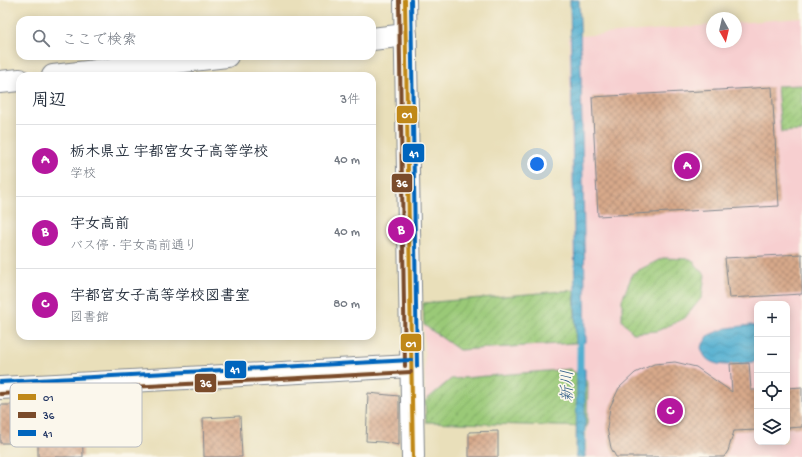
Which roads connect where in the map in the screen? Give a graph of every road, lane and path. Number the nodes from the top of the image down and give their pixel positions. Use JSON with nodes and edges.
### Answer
{"nodes":[{"id":1,"x":405,"y":0,"type":"edge"},
{"id":2,"x":406,"y":35,"type":"junction"},
{"id":3,"x":376,"y":39,"type":"edge"},
{"id":4,"x":192,"y":60,"type":"edge"},
{"id":5,"x":88,"y":72,"type":"edge"},
{"id":6,"x":16,"y":80,"type":"edge"},
{"id":7,"x":0,"y":82,"type":"edge"},
{"id":8,"x":411,"y":366,"type":"junction"},
{"id":9,"x":93,"y":383,"type":"edge"},
{"id":10,"x":10,"y":387,"type":"edge"},
{"id":11,"x":0,"y":388,"type":"edge"},
{"id":12,"x":413,"y":457,"type":"edge"}],
"edges":[{"from":1,"to":2,"type":"street"},
{"from":2,"to":3,"type":"street"},
{"from":2,"to":8,"type":"street"},
{"from":4,"to":5,"type":"street"},
{"from":6,"to":7,"type":"street"},
{"from":8,"to":9,"type":"street"},
{"from":8,"to":12,"type":"street"},
{"from":10,"to":11,"type":"street"}]}
